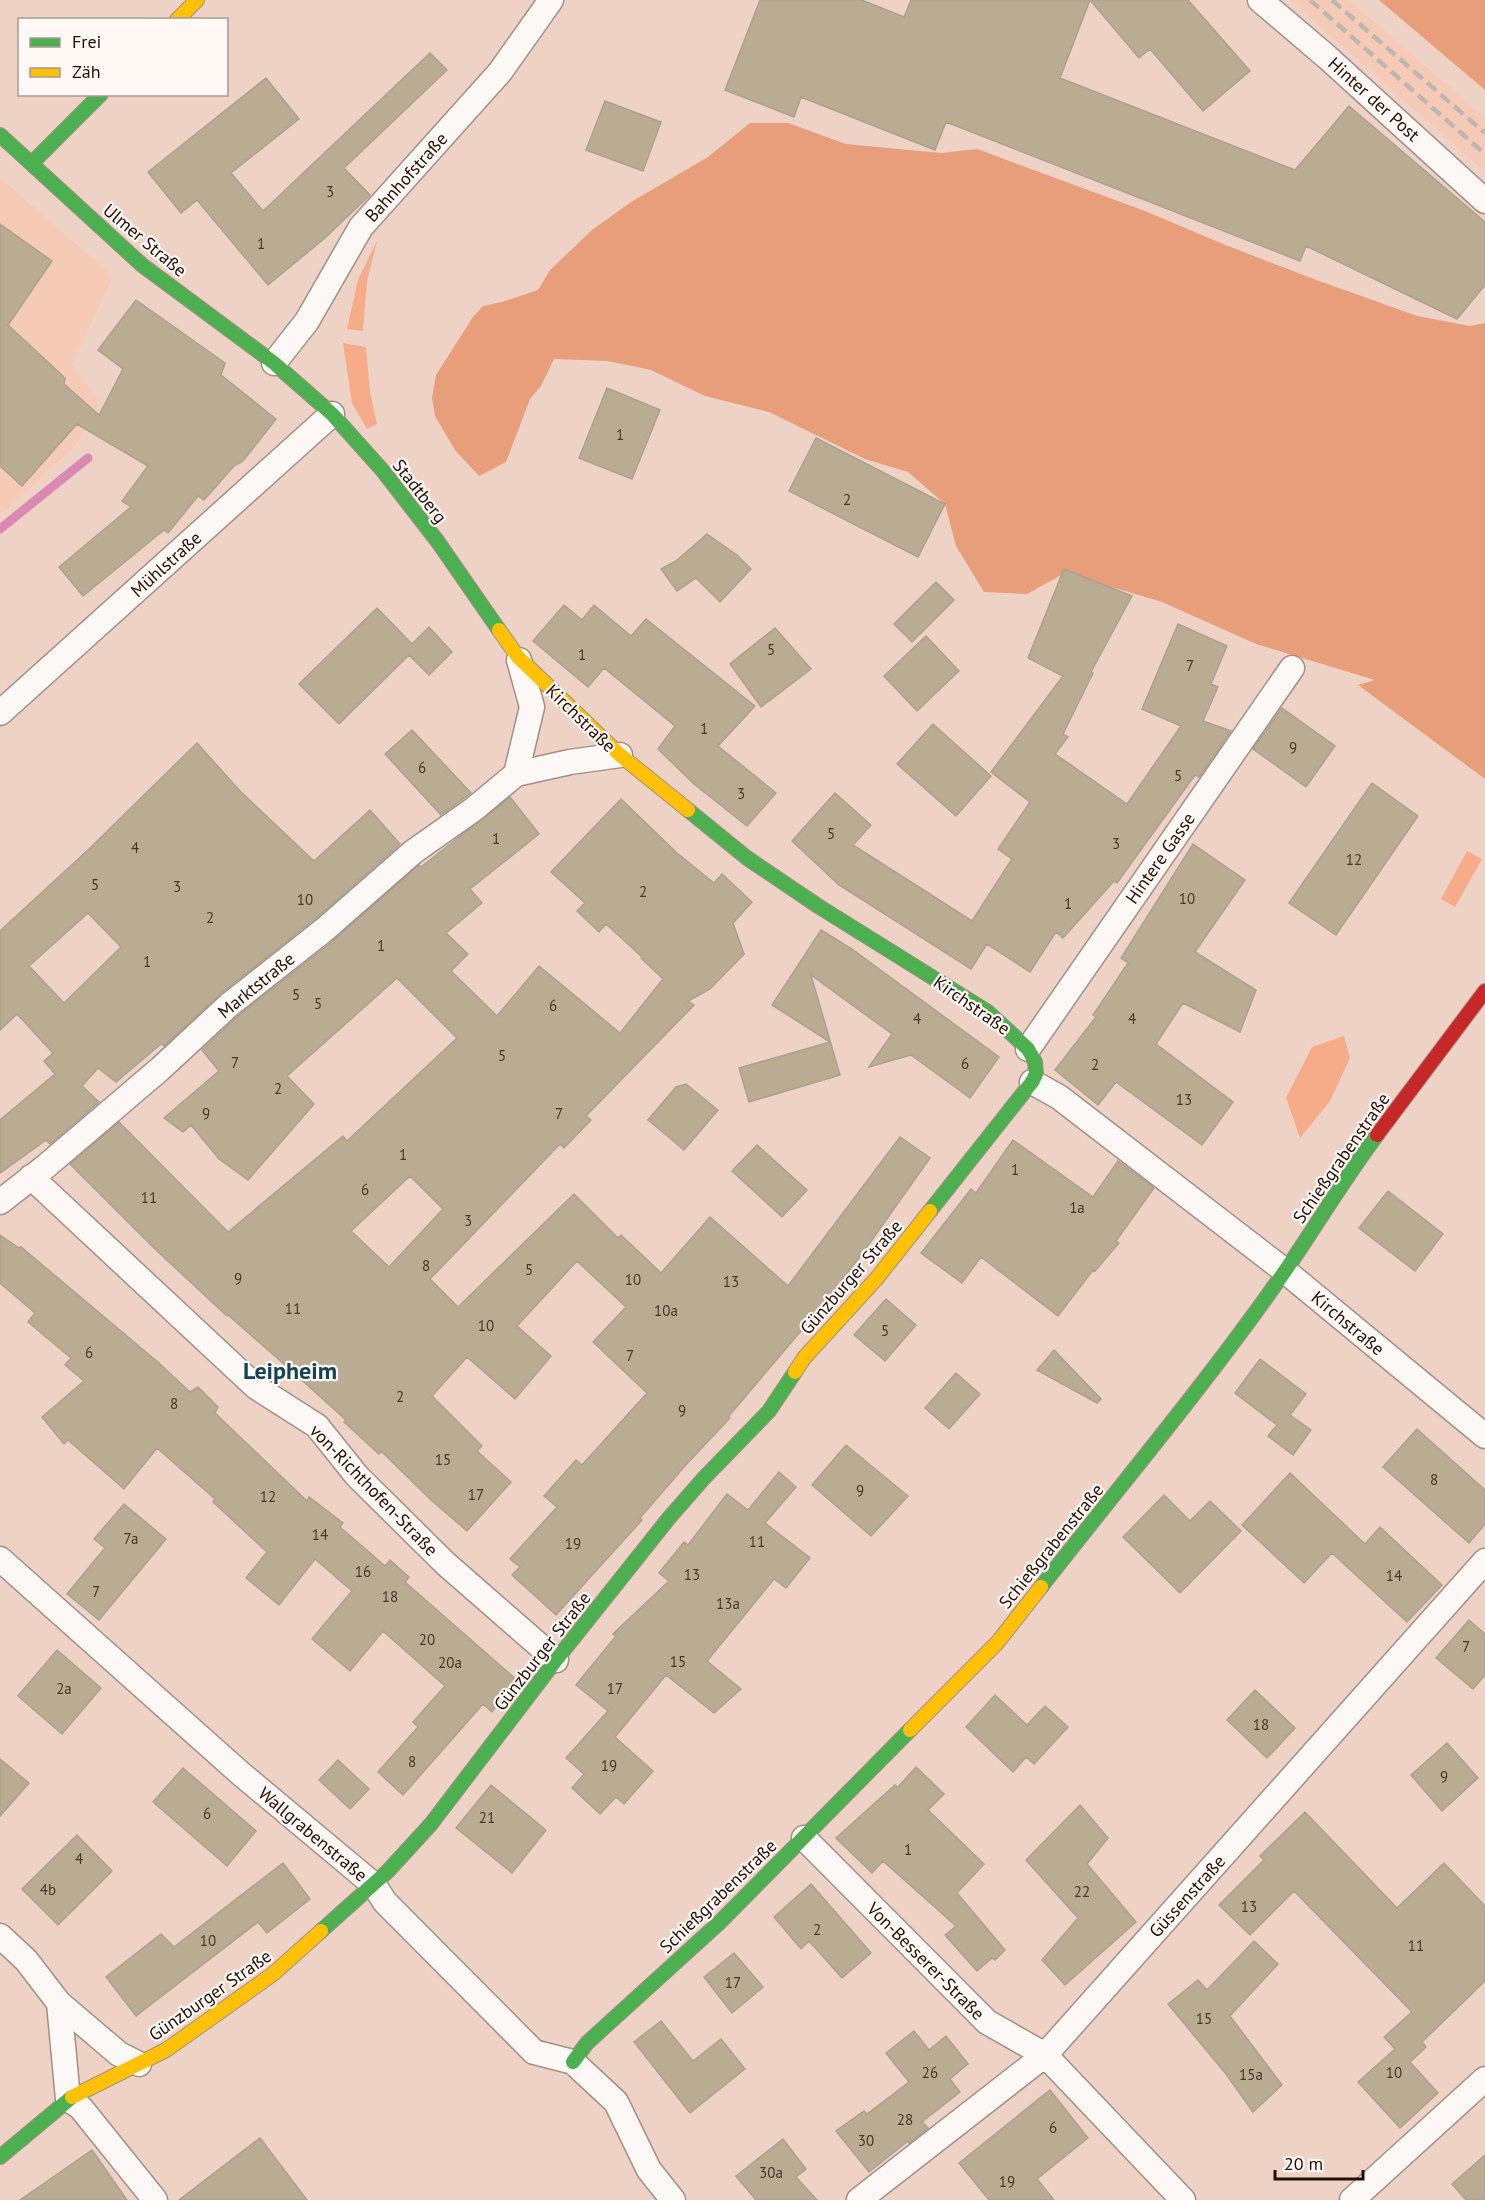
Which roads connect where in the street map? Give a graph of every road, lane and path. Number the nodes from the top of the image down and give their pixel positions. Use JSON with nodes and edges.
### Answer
{"nodes":[{"id":1,"x":197,"y":0,"type":"edge"},
{"id":2,"x":551,"y":0,"type":"edge"},
{"id":3,"x":1260,"y":0,"type":"edge"},
{"id":4,"x":179,"y":18,"type":"edge"},
{"id":5,"x":99,"y":96,"type":"edge"},
{"id":6,"x":0,"y":135,"type":"edge"},
{"id":7,"x":32,"y":163,"type":"junction"},
{"id":8,"x":1485,"y":201,"type":"edge"},
{"id":9,"x":274,"y":363,"type":"junction"},
{"id":10,"x":332,"y":414,"type":"junction"},
{"id":11,"x":518,"y":657,"type":"junction"},
{"id":12,"x":1292,"y":668,"type":"dead end"},
{"id":13,"x":0,"y":713,"type":"edge"},
{"id":14,"x":620,"y":755,"type":"junction"},
{"id":15,"x":516,"y":774,"type":"junction"},
{"id":16,"x":1485,"y":991,"type":"edge"},
{"id":17,"x":1028,"y":1049,"type":"junction"},
{"id":18,"x":1032,"y":1082,"type":"junction"},
{"id":19,"x":32,"y":1177,"type":"junction"},
{"id":20,"x":0,"y":1202,"type":"edge"},
{"id":21,"x":1285,"y":1271,"type":"junction"},
{"id":22,"x":1485,"y":1436,"type":"edge"},
{"id":23,"x":0,"y":1559,"type":"edge"},
{"id":24,"x":1485,"y":1561,"type":"edge"},
{"id":25,"x":556,"y":1660,"type":"junction"},
{"id":26,"x":804,"y":1838,"type":"junction"},
{"id":27,"x":374,"y":1886,"type":"junction"},
{"id":28,"x":0,"y":1936,"type":"edge"},
{"id":29,"x":58,"y":2003,"type":"junction"},
{"id":30,"x":1045,"y":2055,"type":"junction"},
{"id":31,"x":573,"y":2062,"type":"junction"},
{"id":32,"x":139,"y":2064,"type":"junction"},
{"id":33,"x":1485,"y":2079,"type":"edge"},
{"id":34,"x":68,"y":2100,"type":"junction"},
{"id":35,"x":0,"y":2157,"type":"edge"},
{"id":36,"x":155,"y":2200,"type":"edge"},
{"id":37,"x":673,"y":2200,"type":"edge"},
{"id":38,"x":860,"y":2200,"type":"edge"},
{"id":39,"x":1183,"y":2200,"type":"edge"},
{"id":40,"x":1352,"y":2200,"type":"edge"}],
"edges":[{"from":1,"to":4,"type":"street"},
{"from":2,"to":9,"type":"street","name":"Bahnhofstraße"},
{"from":3,"to":8,"type":"street","name":"Hinter der Post"},
{"from":5,"to":7,"type":"street"},
{"from":6,"to":7,"type":"street","name":"Ulmer Straße"},
{"from":7,"to":9,"type":"street","name":"Ulmer Straße"},
{"from":9,"to":10,"type":"street","name":"Stadtberg"},
{"from":10,"to":11,"type":"street","name":"Stadtberg"},
{"from":10,"to":13,"type":"street","name":"Mühlstraße"},
{"from":11,"to":14,"type":"street","name":"Kirchstraße"},
{"from":11,"to":15,"type":"street"},
{"from":12,"to":17,"type":"street","name":"Hintere Gasse"},
{"from":14,"to":15,"type":"street","name":"Marktstraße"},
{"from":14,"to":17,"type":"street","name":"Kirchstraße"},
{"from":15,"to":19,"type":"street","name":"Marktstraße"},
{"from":16,"to":21,"type":"street","name":"Schießgrabenstraße"},
{"from":17,"to":18,"type":"street","name":"Kirchstraße"},
{"from":18,"to":21,"type":"street","name":"Kirchstraße"},
{"from":18,"to":25,"type":"street","name":"Günzburger Straße"},
{"from":19,"to":20,"type":"street","name":"Marktstraße"},
{"from":19,"to":25,"type":"street","name":"von-Richthofen-Straße"},
{"from":21,"to":22,"type":"street","name":"Kirchstraße"},
{"from":21,"to":26,"type":"street","name":"Schießgrabenstraße"},
{"from":23,"to":27,"type":"street","name":"Wallgrabenstraße"},
{"from":24,"to":30,"type":"street","name":"Güssenstraße"},
{"from":25,"to":27,"type":"street","name":"Günzburger Straße"},
{"from":26,"to":30,"type":"street","name":"Von-Besserer-Straße"},
{"from":26,"to":31,"type":"street","name":"Schießgrabenstraße"},
{"from":27,"to":31,"type":"street","name":"Wallgrabenstraße"},
{"from":27,"to":32,"type":"street","name":"Günzburger Straße"},
{"from":28,"to":29,"type":"street"},
{"from":29,"to":32,"type":"street"},
{"from":29,"to":34,"type":"street"},
{"from":30,"to":38,"type":"street","name":"Güssenstraße"},
{"from":30,"to":39,"type":"street","name":"Von-Besserer-Straße"},
{"from":31,"to":37,"type":"street","name":"Wallgrabenstraße"},
{"from":32,"to":34,"type":"street","name":"Günzburger Straße"},
{"from":33,"to":40,"type":"street"},
{"from":34,"to":35,"type":"street","name":"Günzburger Straße"},
{"from":34,"to":36,"type":"street"}]}
